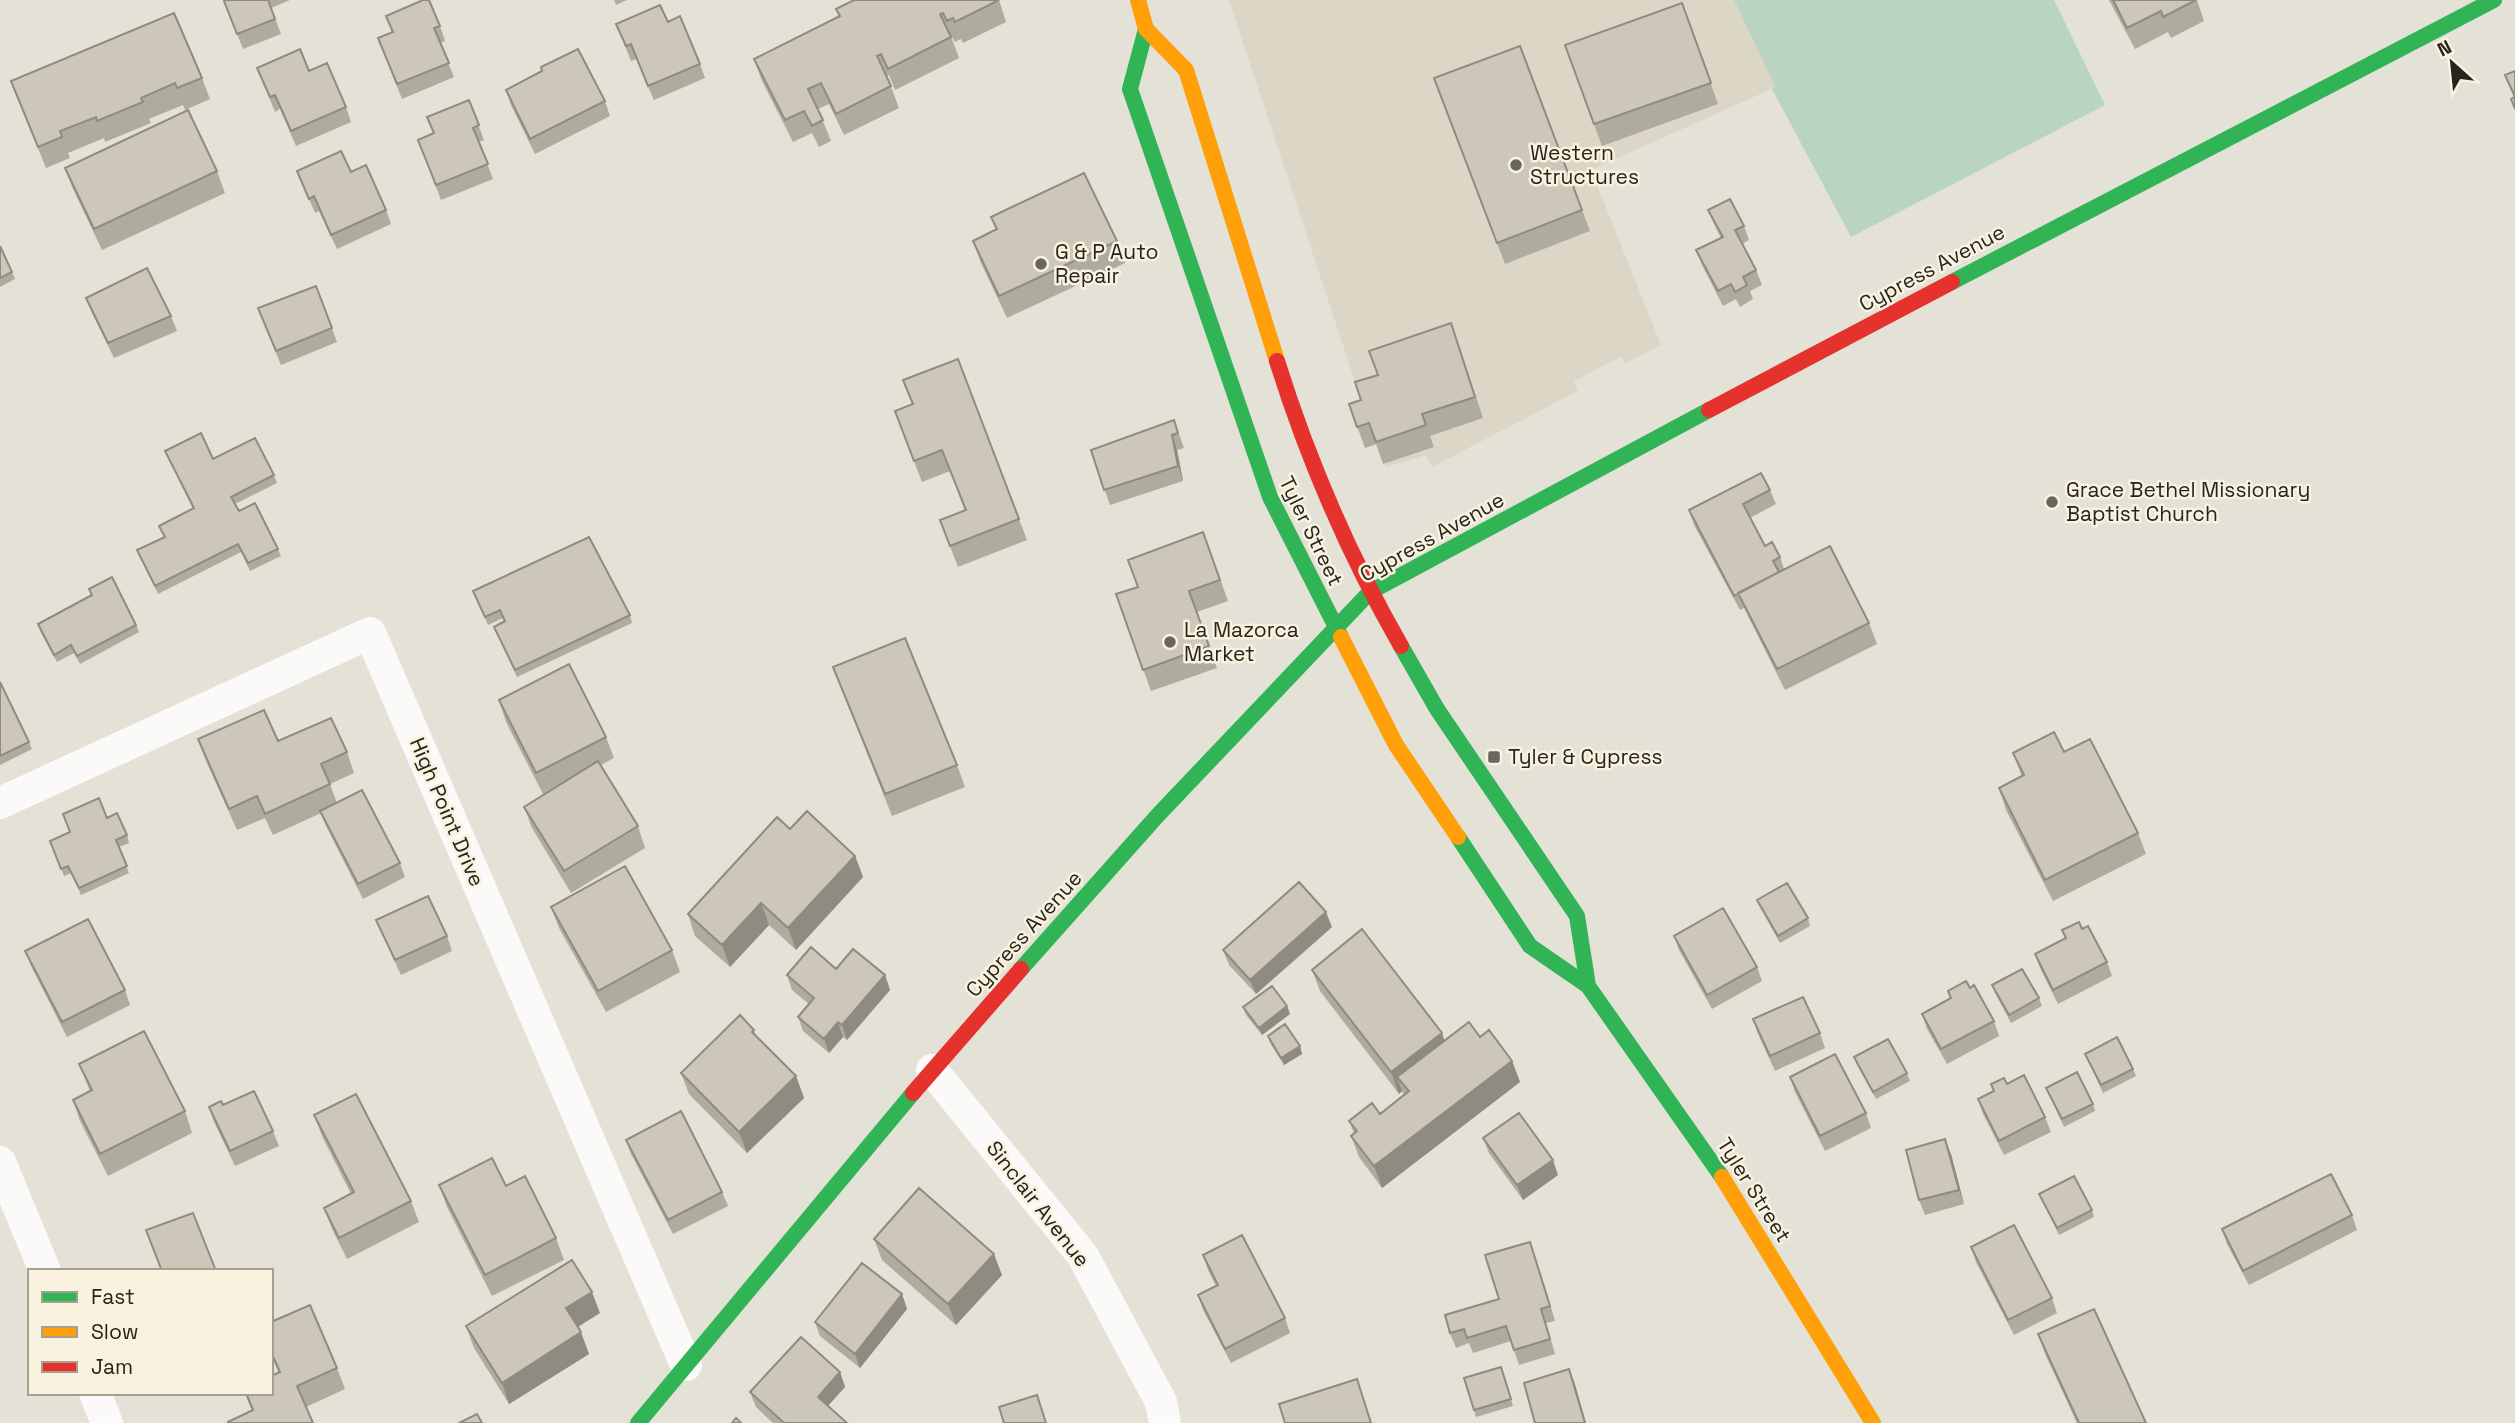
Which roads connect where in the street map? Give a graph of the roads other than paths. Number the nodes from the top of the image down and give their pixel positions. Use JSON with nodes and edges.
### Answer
{"nodes":[{"id":1,"x":1138,"y":0,"type":"edge"},
{"id":2,"x":2494,"y":0,"type":"edge"},
{"id":3,"x":1146,"y":29,"type":"junction"},
{"id":4,"x":1370,"y":592,"type":"junction"},
{"id":5,"x":1336,"y":629,"type":"junction"},
{"id":6,"x":0,"y":803,"type":"edge"},
{"id":7,"x":1588,"y":986,"type":"junction"},
{"id":8,"x":932,"y":1070,"type":"junction"},
{"id":9,"x":0,"y":1161,"type":"edge"},
{"id":10,"x":44,"y":1269,"type":"edge"},
{"id":11,"x":686,"y":1365,"type":"junction"},
{"id":12,"x":96,"y":1395,"type":"edge"},
{"id":13,"x":107,"y":1423,"type":"edge"},
{"id":14,"x":638,"y":1423,"type":"edge"},
{"id":15,"x":1165,"y":1423,"type":"edge"},
{"id":16,"x":1873,"y":1423,"type":"edge"}],
"edges":[{"from":1,"to":3,"type":"main road","name":"Tyler Street"},
{"from":2,"to":4,"type":"main road","name":"Cypress Avenue"},
{"from":3,"to":4,"type":"main road","name":"Tyler Street"},
{"from":3,"to":5,"type":"main road","name":"Tyler Street"},
{"from":4,"to":5,"type":"main road","name":"Cypress Avenue"},
{"from":4,"to":7,"type":"main road","name":"Tyler Street"},
{"from":5,"to":7,"type":"main road","name":"Tyler Street"},
{"from":5,"to":8,"type":"main road","name":"Cypress Avenue"},
{"from":6,"to":11,"type":"street","name":"High Point Drive"},
{"from":7,"to":16,"type":"main road","name":"Tyler Street"},
{"from":8,"to":11,"type":"main road","name":"Cypress Avenue"},
{"from":8,"to":15,"type":"street","name":"Sinclair Avenue"},
{"from":9,"to":10,"type":"street"},
{"from":11,"to":14,"type":"main road","name":"Cypress Avenue"},
{"from":12,"to":13,"type":"street"}]}
